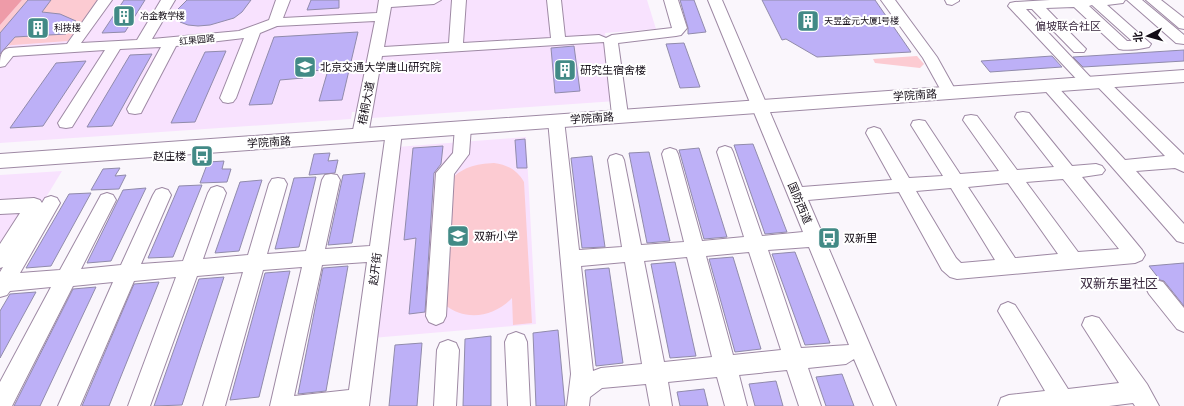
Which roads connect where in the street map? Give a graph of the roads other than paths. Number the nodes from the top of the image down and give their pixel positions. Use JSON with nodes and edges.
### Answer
{"nodes":[{"id":1,"x":105,"y":0,"type":"edge"},
{"id":2,"x":168,"y":0,"type":"edge"},
{"id":3,"x":283,"y":0,"type":"edge"},
{"id":4,"x":434,"y":0,"type":"edge"},
{"id":5,"x":459,"y":0,"type":"edge"},
{"id":6,"x":554,"y":0,"type":"edge"},
{"id":7,"x":671,"y":0,"type":"edge"},
{"id":8,"x":715,"y":0,"type":"edge"},
{"id":9,"x":888,"y":0,"type":"edge"},
{"id":10,"x":1118,"y":0,"type":"edge"},
{"id":11,"x":1134,"y":0,"type":"edge"},
{"id":12,"x":1153,"y":0,"type":"edge"},
{"id":13,"x":1095,"y":1,"type":"junction"},
{"id":14,"x":1078,"y":2,"type":"junction"},
{"id":15,"x":1035,"y":5,"type":"junction"},
{"id":16,"x":384,"y":6,"type":"edge"},
{"id":17,"x":275,"y":22,"type":"junction"},
{"id":18,"x":1184,"y":25,"type":"edge"},
{"id":19,"x":254,"y":31,"type":"junction"},
{"id":20,"x":599,"y":38,"type":"dead end"},
{"id":21,"x":1184,"y":40,"type":"edge"},
{"id":22,"x":558,"y":41,"type":"junction"},
{"id":23,"x":171,"y":42,"type":"junction"},
{"id":24,"x":142,"y":44,"type":"junction"},
{"id":25,"x":115,"y":46,"type":"junction"},
{"id":26,"x":456,"y":47,"type":"junction"},
{"id":27,"x":71,"y":48,"type":"junction"},
{"id":28,"x":1079,"y":49,"type":"dead end"},
{"id":29,"x":375,"y":52,"type":"junction"},
{"id":30,"x":4,"y":57,"type":"edge"},
{"id":31,"x":1184,"y":76,"type":"edge"},
{"id":32,"x":1095,"y":82,"type":"junction"},
{"id":33,"x":1049,"y":86,"type":"junction"},
{"id":34,"x":949,"y":93,"type":"junction"},
{"id":35,"x":228,"y":98,"type":"dead end"},
{"id":36,"x":760,"y":105,"type":"junction"},
{"id":37,"x":134,"y":108,"type":"dead end"},
{"id":38,"x":620,"y":115,"type":"junction"},
{"id":39,"x":1023,"y":117,"type":"dead end"},
{"id":40,"x":556,"y":120,"type":"junction"},
{"id":41,"x":971,"y":120,"type":"dead end"},
{"id":42,"x":66,"y":123,"type":"dead end"},
{"id":43,"x":919,"y":125,"type":"dead end"},
{"id":44,"x":463,"y":127,"type":"junction"},
{"id":45,"x":394,"y":132,"type":"junction"},
{"id":46,"x":874,"y":133,"type":"dead end"},
{"id":47,"x":360,"y":135,"type":"junction"},
{"id":48,"x":725,"y":152,"type":"dead end"},
{"id":49,"x":670,"y":154,"type":"dead end"},
{"id":50,"x":0,"y":160,"type":"edge"},
{"id":51,"x":616,"y":160,"type":"dead end"},
{"id":52,"x":1182,"y":163,"type":"edge"},
{"id":53,"x":1122,"y":166,"type":"junction"},
{"id":54,"x":1096,"y":170,"type":"dead end"},
{"id":55,"x":1068,"y":173,"type":"junction"},
{"id":56,"x":1012,"y":177,"type":"junction"},
{"id":57,"x":330,"y":180,"type":"dead end"},
{"id":58,"x":956,"y":181,"type":"junction"},
{"id":59,"x":278,"y":184,"type":"dead end"},
{"id":60,"x":904,"y":185,"type":"junction"},
{"id":61,"x":217,"y":193,"type":"dead end"},
{"id":62,"x":162,"y":194,"type":"dead end"},
{"id":63,"x":796,"y":194,"type":"junction"},
{"id":64,"x":107,"y":200,"type":"dead end"},
{"id":65,"x":51,"y":203,"type":"dead end"},
{"id":66,"x":0,"y":207,"type":"edge"},
{"id":67,"x":1184,"y":236,"type":"edge"},
{"id":68,"x":815,"y":239,"type":"junction"},
{"id":69,"x":755,"y":244,"type":"junction"},
{"id":70,"x":696,"y":248,"type":"junction"},
{"id":71,"x":377,"y":253,"type":"junction"},
{"id":72,"x":633,"y":254,"type":"junction"},
{"id":73,"x":313,"y":258,"type":"junction"},
{"id":74,"x":570,"y":259,"type":"junction"},
{"id":75,"x":0,"y":260,"type":"edge"},
{"id":76,"x":1073,"y":260,"type":"junction"},
{"id":77,"x":256,"y":263,"type":"junction"},
{"id":78,"x":1010,"y":266,"type":"junction"},
{"id":79,"x":190,"y":268,"type":"junction"},
{"id":80,"x":127,"y":273,"type":"junction"},
{"id":81,"x":66,"y":278,"type":"junction"},
{"id":82,"x":2,"y":286,"type":"edge"},
{"id":83,"x":1156,"y":288,"type":"dead end"},
{"id":84,"x":1008,"y":311,"type":"dead end"},
{"id":85,"x":436,"y":316,"type":"dead end"},
{"id":86,"x":1184,"y":323,"type":"edge"},
{"id":87,"x":1092,"y":325,"type":"dead end"},
{"id":88,"x":516,"y":342,"type":"dead end"},
{"id":89,"x":448,"y":350,"type":"dead end"},
{"id":90,"x":846,"y":354,"type":"dead end"},
{"id":91,"x":794,"y":358,"type":"junction"},
{"id":92,"x":726,"y":365,"type":"junction"},
{"id":93,"x":655,"y":372,"type":"junction"},
{"id":94,"x":580,"y":398,"type":"edge"},
{"id":95,"x":1143,"y":399,"type":"edge"},
{"id":96,"x":358,"y":403,"type":"edge"},
{"id":97,"x":1064,"y":403,"type":"edge"},
{"id":98,"x":0,"y":405,"type":"edge"},
{"id":99,"x":68,"y":406,"type":"edge"},
{"id":100,"x":139,"y":406,"type":"edge"},
{"id":101,"x":214,"y":406,"type":"edge"},
{"id":102,"x":281,"y":406,"type":"edge"},
{"id":103,"x":298,"y":406,"type":"edge"},
{"id":104,"x":445,"y":406,"type":"edge"},
{"id":105,"x":519,"y":406,"type":"edge"},
{"id":106,"x":661,"y":406,"type":"edge"},
{"id":107,"x":736,"y":406,"type":"edge"},
{"id":108,"x":810,"y":406,"type":"edge"},
{"id":109,"x":885,"y":406,"type":"edge"},
{"id":110,"x":1009,"y":406,"type":"edge"}],
"edges":[{"from":1,"to":27,"type":"street"},
{"from":2,"to":24,"type":"street"},
{"from":3,"to":17,"type":"street"},
{"from":4,"to":16,"type":"street","name":"红果园路"},
{"from":5,"to":26,"type":"street"},
{"from":6,"to":22,"type":"street"},
{"from":7,"to":38,"type":"street"},
{"from":8,"to":36,"type":"street","name":"国防西道"},
{"from":9,"to":34,"type":"street"},
{"from":10,"to":13,"type":"street"},
{"from":11,"to":21,"type":"street"},
{"from":12,"to":18,"type":"street"},
{"from":13,"to":14,"type":"street"},
{"from":13,"to":14,"type":"street"},
{"from":14,"to":15,"type":"street"},
{"from":15,"to":28,"type":"street"},
{"from":15,"to":32,"type":"street"},
{"from":16,"to":17,"type":"street","name":"红果园路"},
{"from":16,"to":29,"type":"street","name":"梧桐大道"},
{"from":17,"to":19,"type":"street","name":"红果园路"},
{"from":19,"to":23,"type":"street","name":"红果园路"},
{"from":19,"to":35,"type":"street"},
{"from":20,"to":22,"type":"street"},
{"from":22,"to":26,"type":"street"},
{"from":23,"to":24,"type":"street","name":"红果园路"},
{"from":23,"to":37,"type":"street"},
{"from":24,"to":25,"type":"street","name":"红果园路"},
{"from":25,"to":27,"type":"street","name":"红果园路"},
{"from":25,"to":42,"type":"street"},
{"from":26,"to":29,"type":"street"},
{"from":27,"to":30,"type":"street","name":"红果园路"},
{"from":29,"to":47,"type":"street","name":"梧桐大道"},
{"from":31,"to":32,"type":"main road","name":"学院南路"},
{"from":32,"to":33,"type":"main road","name":"学院南路"},
{"from":32,"to":52,"type":"street"},
{"from":33,"to":34,"type":"main road","name":"学院南路"},
{"from":33,"to":53,"type":"street"},
{"from":34,"to":36,"type":"main road","name":"学院南路"},
{"from":36,"to":38,"type":"main road","name":"学院南路"},
{"from":36,"to":63,"type":"street","name":"国防西道"},
{"from":38,"to":40,"type":"main road","name":"学院南路"},
{"from":39,"to":55,"type":"street"},
{"from":40,"to":44,"type":"main road","name":"学院南路"},
{"from":40,"to":74,"type":"street"},
{"from":41,"to":56,"type":"street"},
{"from":43,"to":58,"type":"street"},
{"from":44,"to":45,"type":"main road","name":"学院南路"},
{"from":44,"to":85,"type":"street"},
{"from":45,"to":47,"type":"main road","name":"学院南路"},
{"from":45,"to":71,"type":"street","name":"赵开街"},
{"from":46,"to":60,"type":"street"},
{"from":47,"to":50,"type":"main road","name":"学院南路"},
{"from":48,"to":69,"type":"street"},
{"from":49,"to":70,"type":"street"},
{"from":51,"to":72,"type":"street"},
{"from":52,"to":53,"type":"street"},
{"from":53,"to":67,"type":"street"},
{"from":54,"to":55,"type":"street"},
{"from":55,"to":56,"type":"street"},
{"from":55,"to":76,"type":"street"},
{"from":56,"to":58,"type":"street"},
{"from":56,"to":76,"type":"street"},
{"from":57,"to":73,"type":"street"},
{"from":58,"to":60,"type":"street"},
{"from":58,"to":78,"type":"street"},
{"from":59,"to":77,"type":"street"},
{"from":60,"to":63,"type":"street"},
{"from":60,"to":78,"type":"street"},
{"from":61,"to":79,"type":"street"},
{"from":62,"to":80,"type":"street"},
{"from":63,"to":68,"type":"street","name":"国防西道"},
{"from":64,"to":81,"type":"street"},
{"from":65,"to":82,"type":"street"},
{"from":66,"to":75,"type":"street"},
{"from":68,"to":69,"type":"street"},
{"from":68,"to":109,"type":"street","name":"国防西道"},
{"from":69,"to":70,"type":"street"},
{"from":69,"to":91,"type":"street"},
{"from":70,"to":72,"type":"street"},
{"from":70,"to":92,"type":"street"},
{"from":71,"to":73,"type":"street"},
{"from":71,"to":96,"type":"street","name":"赵开街"},
{"from":72,"to":74,"type":"street"},
{"from":72,"to":93,"type":"street"},
{"from":73,"to":77,"type":"street"},
{"from":73,"to":102,"type":"street"},
{"from":74,"to":94,"type":"street"},
{"from":76,"to":78,"type":"street"},
{"from":77,"to":79,"type":"street"},
{"from":77,"to":101,"type":"street"},
{"from":79,"to":80,"type":"street"},
{"from":79,"to":100,"type":"street"},
{"from":80,"to":81,"type":"street"},
{"from":80,"to":99,"type":"street"},
{"from":81,"to":82,"type":"street"},
{"from":81,"to":98,"type":"street"},
{"from":83,"to":86,"type":"street"},
{"from":84,"to":97,"type":"street"},
{"from":87,"to":95,"type":"street"},
{"from":88,"to":105,"type":"street"},
{"from":89,"to":104,"type":"street"},
{"from":90,"to":91,"type":"street"},
{"from":91,"to":92,"type":"street"},
{"from":91,"to":108,"type":"street"},
{"from":92,"to":93,"type":"street"},
{"from":92,"to":107,"type":"street"},
{"from":93,"to":94,"type":"street"},
{"from":93,"to":106,"type":"street"},
{"from":95,"to":97,"type":"street"},
{"from":96,"to":103,"type":"street"},
{"from":97,"to":110,"type":"street"}]}
